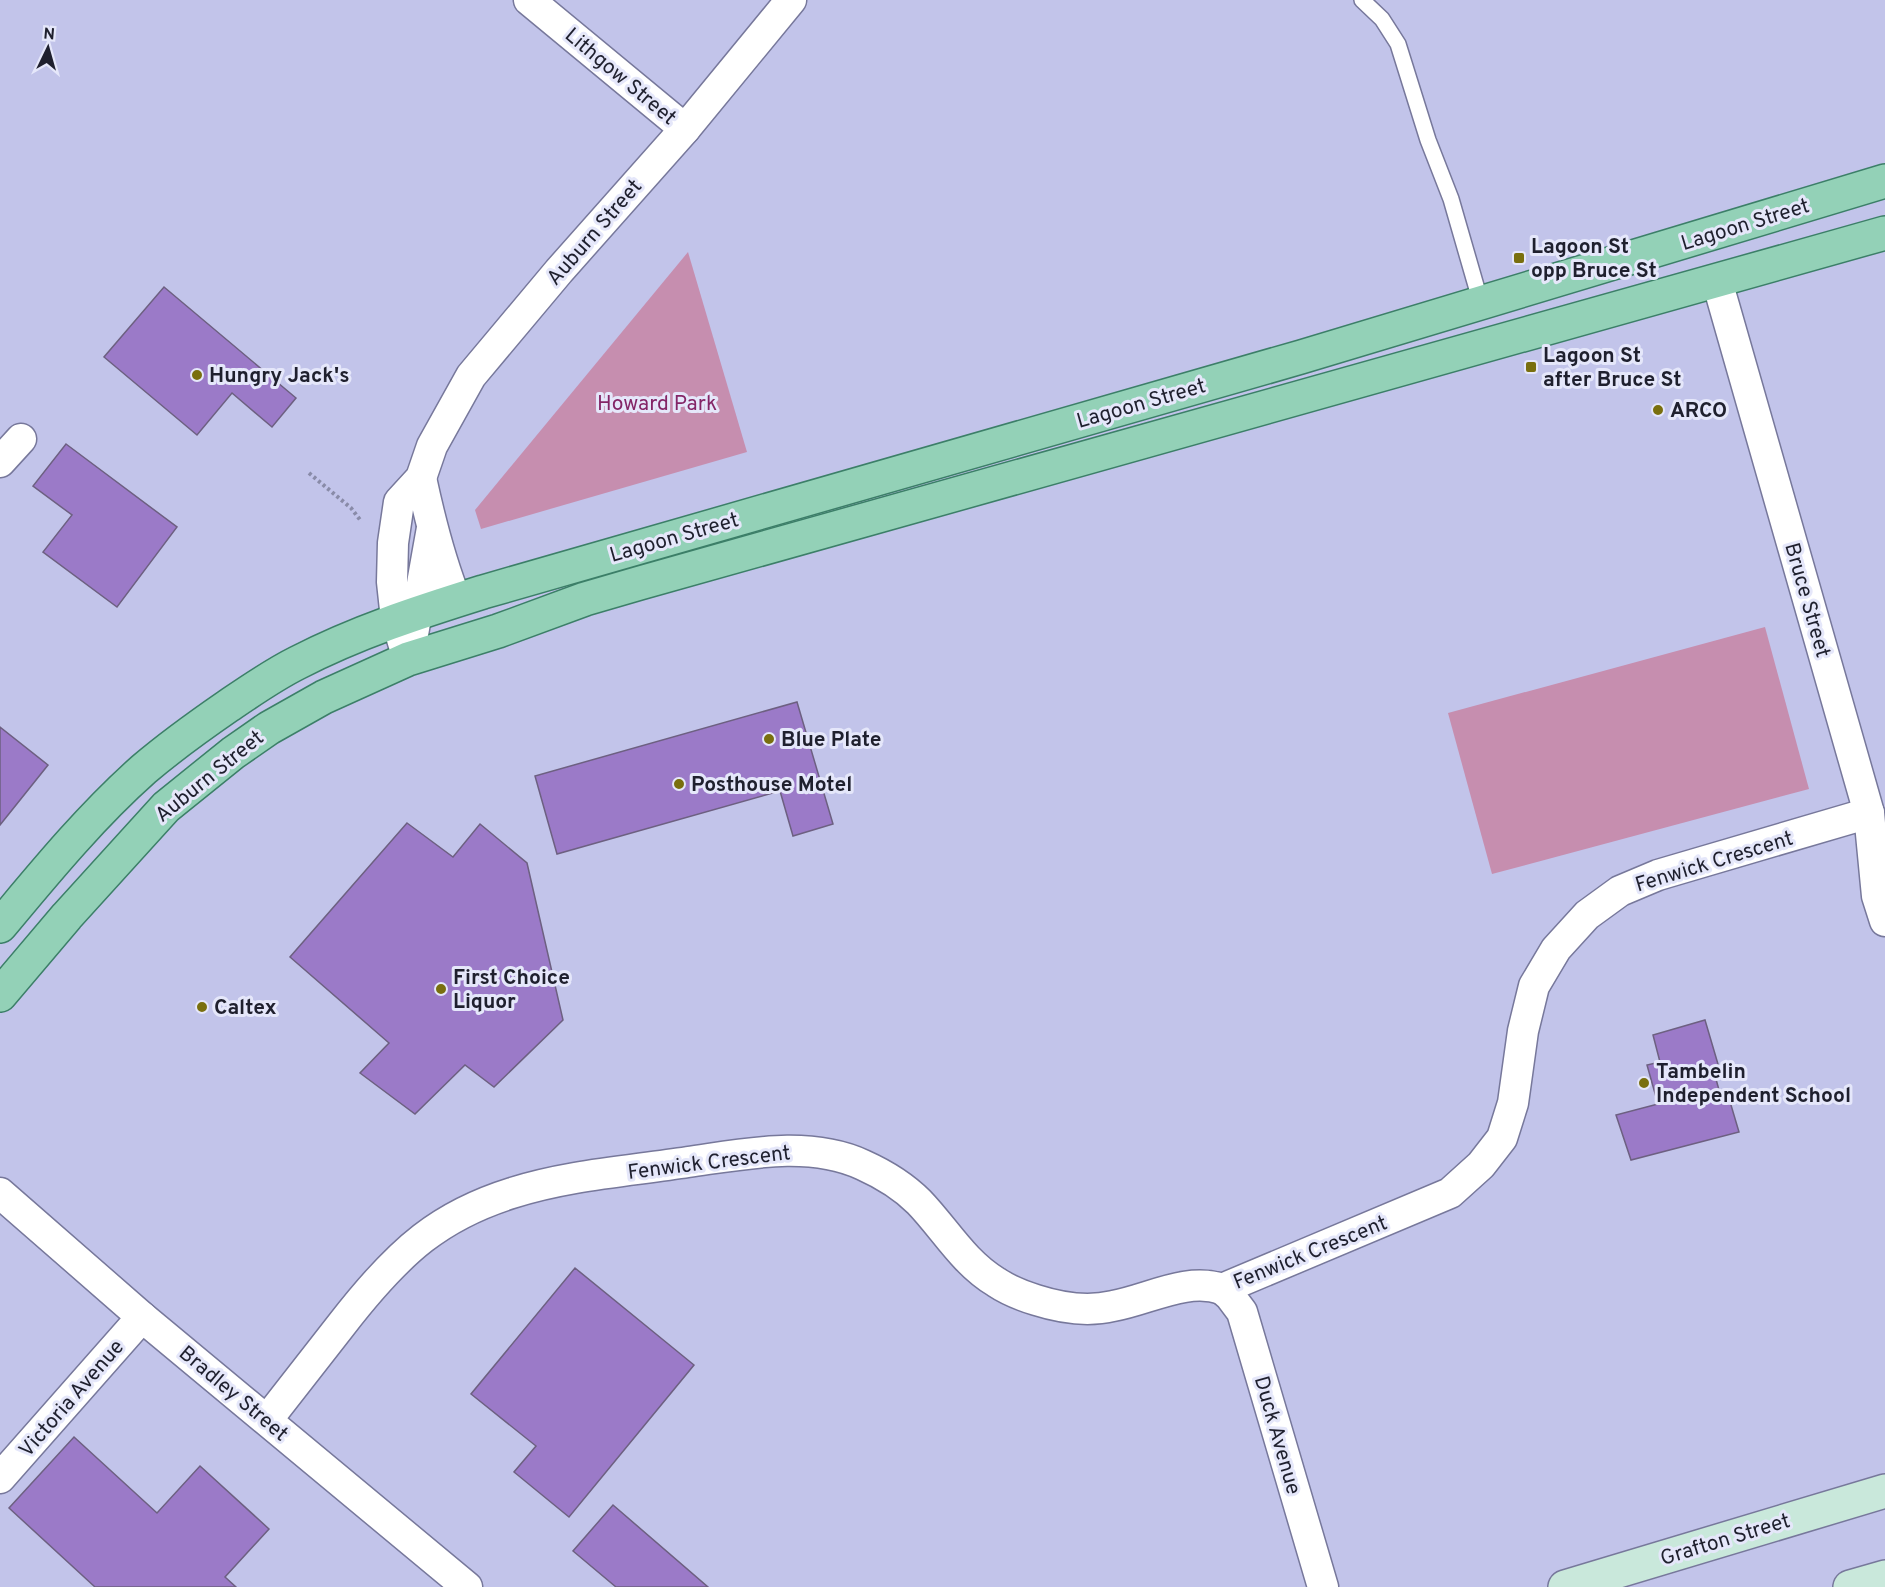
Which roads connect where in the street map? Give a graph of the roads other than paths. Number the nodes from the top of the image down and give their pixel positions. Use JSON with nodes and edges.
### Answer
{"nodes":[{"id":1,"x":529,"y":0,"type":"edge"},
{"id":2,"x":791,"y":0,"type":"edge"},
{"id":3,"x":1362,"y":0,"type":"edge"},
{"id":4,"x":685,"y":129,"type":"junction"},
{"id":5,"x":1885,"y":181,"type":"edge"},
{"id":6,"x":1885,"y":233,"type":"edge"},
{"id":7,"x":1717,"y":281,"type":"junction"},
{"id":8,"x":1481,"y":303,"type":"junction"},
{"id":9,"x":21,"y":439,"type":"dead end"},
{"id":10,"x":0,"y":462,"type":"edge"},
{"id":11,"x":421,"y":478,"type":"junction"},
{"id":12,"x":432,"y":528,"type":"junction"},
{"id":13,"x":456,"y":600,"type":"junction"},
{"id":14,"x":406,"y":616,"type":"junction"},
{"id":15,"x":408,"y":660,"type":"junction"},
{"id":16,"x":1869,"y":813,"type":"junction"},
{"id":17,"x":1885,"y":921,"type":"edge"},
{"id":18,"x":0,"y":926,"type":"edge"},
{"id":19,"x":0,"y":995,"type":"edge"},
{"id":20,"x":1,"y":1192,"type":"edge"},
{"id":21,"x":1222,"y":1288,"type":"junction"},
{"id":22,"x":142,"y":1317,"type":"junction"},
{"id":23,"x":267,"y":1420,"type":"junction"},
{"id":24,"x":0,"y":1478,"type":"edge"},
{"id":25,"x":1885,"y":1491,"type":"edge"},
{"id":26,"x":1885,"y":1577,"type":"edge"},
{"id":27,"x":467,"y":1587,"type":"edge"},
{"id":28,"x":1323,"y":1587,"type":"edge"},
{"id":29,"x":1565,"y":1587,"type":"edge"},
{"id":30,"x":1850,"y":1587,"type":"edge"}],
"edges":[{"from":1,"to":4,"type":"street","name":"Lithgow Street"},
{"from":2,"to":4,"type":"street","name":"Auburn Street"},
{"from":3,"to":8,"type":"lane"},
{"from":4,"to":11,"type":"street","name":"Auburn Street"},
{"from":5,"to":8,"type":"main road","name":"Lagoon Street"},
{"from":6,"to":7,"type":"main road","name":"Lagoon Street"},
{"from":7,"to":15,"type":"main road","name":"Lagoon Street"},
{"from":7,"to":16,"type":"street","name":"Bruce Street"},
{"from":8,"to":13,"type":"main road","name":"Lagoon Street"},
{"from":9,"to":10,"type":"street"},
{"from":11,"to":12,"type":"street","name":"Auburn Street"},
{"from":11,"to":14,"type":"street","name":"Auburn Street"},
{"from":12,"to":13,"type":"street","name":"Auburn Street"},
{"from":12,"to":14,"type":"street","name":"Auburn Street"},
{"from":13,"to":14,"type":"main road","name":"Lagoon Street"},
{"from":14,"to":15,"type":"street","name":"Auburn Street"},
{"from":14,"to":18,"type":"main road","name":"Auburn Street"},
{"from":15,"to":19,"type":"main road","name":"Auburn Street"},
{"from":16,"to":17,"type":"street","name":"Bruce Street"},
{"from":16,"to":21,"type":"street","name":"Fenwick Crescent"},
{"from":20,"to":22,"type":"street","name":"Bradley Street"},
{"from":21,"to":23,"type":"street","name":"Fenwick Crescent"},
{"from":21,"to":28,"type":"street","name":"Duck Avenue"},
{"from":22,"to":23,"type":"street","name":"Bradley Street"},
{"from":22,"to":24,"type":"street","name":"Victoria Avenue"},
{"from":23,"to":27,"type":"street","name":"Bradley Street"},
{"from":25,"to":29,"type":"street","name":"Grafton Street"},
{"from":26,"to":30,"type":"street"}]}
